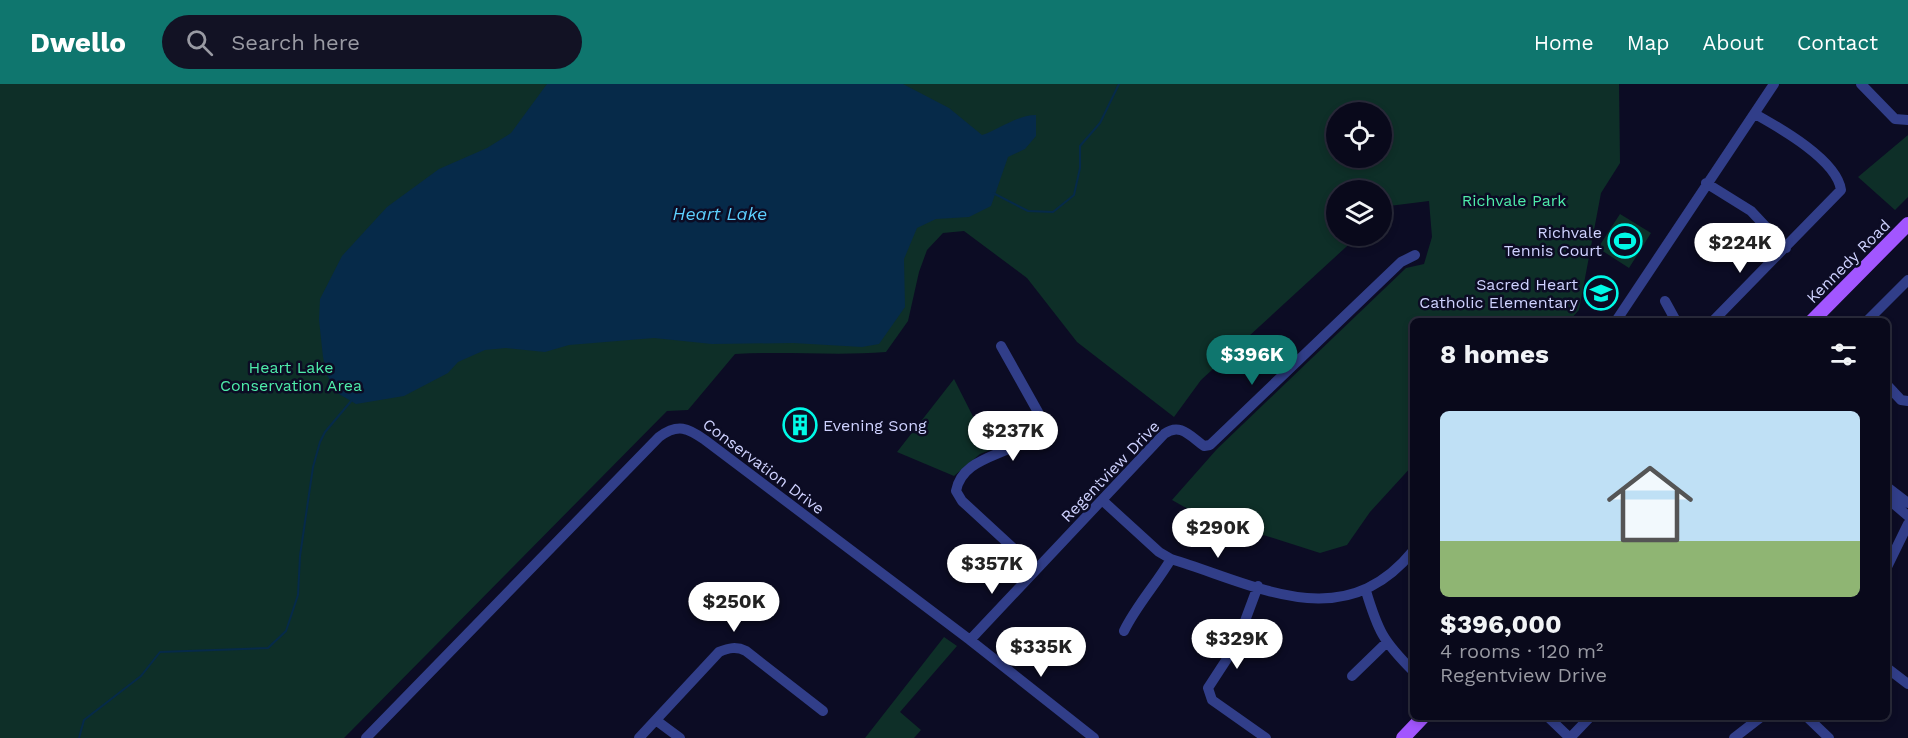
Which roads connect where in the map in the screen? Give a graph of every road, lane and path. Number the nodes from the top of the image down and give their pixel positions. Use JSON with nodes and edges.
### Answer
{"nodes":[{"id":1,"x":1774,"y":84,"type":"edge"},
{"id":2,"x":1861,"y":84,"type":"edge"},
{"id":3,"x":1755,"y":114,"type":"junction"},
{"id":4,"x":1908,"y":120,"type":"edge"},
{"id":5,"x":1706,"y":183,"type":"junction"},
{"id":6,"x":1908,"y":224,"type":"edge"},
{"id":7,"x":1786,"y":248,"type":"junction"},
{"id":8,"x":1415,"y":255,"type":"dead end"},
{"id":9,"x":1908,"y":280,"type":"edge"},
{"id":10,"x":1665,"y":301,"type":"dead end"},
{"id":11,"x":1618,"y":318,"type":"edge"},
{"id":12,"x":1674,"y":318,"type":"edge"},
{"id":13,"x":1716,"y":318,"type":"edge"},
{"id":14,"x":1815,"y":318,"type":"edge"},
{"id":15,"x":1870,"y":318,"type":"edge"},
{"id":16,"x":1001,"y":346,"type":"dead end"},
{"id":17,"x":1890,"y":388,"type":"edge"},
{"id":18,"x":1908,"y":401,"type":"edge"},
{"id":19,"x":1890,"y":489,"type":"edge"},
{"id":20,"x":1102,"y":500,"type":"junction"},
{"id":21,"x":1890,"y":501,"type":"edge"},
{"id":22,"x":1908,"y":503,"type":"edge"},
{"id":23,"x":1908,"y":516,"type":"edge"},
{"id":24,"x":1908,"y":524,"type":"edge"},
{"id":25,"x":1410,"y":554,"type":"edge"},
{"id":26,"x":1171,"y":559,"type":"junction"},
{"id":27,"x":1890,"y":561,"type":"edge"},
{"id":28,"x":1036,"y":569,"type":"junction"},
{"id":29,"x":1258,"y":586,"type":"junction"},
{"id":30,"x":1366,"y":591,"type":"junction"},
{"id":31,"x":1124,"y":631,"type":"dead end"},
{"id":32,"x":970,"y":640,"type":"junction"},
{"id":33,"x":1386,"y":643,"type":"junction"},
{"id":34,"x":1410,"y":667,"type":"edge"},
{"id":35,"x":1890,"y":670,"type":"edge"},
{"id":36,"x":1352,"y":676,"type":"dead end"},
{"id":37,"x":1908,"y":684,"type":"edge"},
{"id":38,"x":823,"y":711,"type":"dead end"},
{"id":39,"x":1420,"y":720,"type":"edge"},
{"id":40,"x":1551,"y":720,"type":"edge"},
{"id":41,"x":1587,"y":720,"type":"edge"},
{"id":42,"x":1757,"y":720,"type":"edge"},
{"id":43,"x":1810,"y":720,"type":"edge"},
{"id":44,"x":657,"y":721,"type":"junction"},
{"id":45,"x":366,"y":738,"type":"edge"},
{"id":46,"x":639,"y":738,"type":"edge"},
{"id":47,"x":680,"y":738,"type":"edge"},
{"id":48,"x":1094,"y":738,"type":"edge"},
{"id":49,"x":1266,"y":738,"type":"edge"},
{"id":50,"x":1403,"y":738,"type":"edge"},
{"id":51,"x":1570,"y":738,"type":"edge"},
{"id":52,"x":1734,"y":738,"type":"edge"},
{"id":53,"x":1829,"y":738,"type":"edge"}],
"edges":[{"from":1,"to":3,"type":"street"},
{"from":2,"to":4,"type":"street"},
{"from":3,"to":5,"type":"street"},
{"from":3,"to":7,"type":"street"},
{"from":5,"to":7,"type":"street"},
{"from":5,"to":11,"type":"street"},
{"from":6,"to":14,"type":"main road","name":"Kennedy Road"},
{"from":7,"to":13,"type":"street"},
{"from":8,"to":20,"type":"street","name":"Regentview Drive"},
{"from":9,"to":15,"type":"street"},
{"from":10,"to":12,"type":"street"},
{"from":16,"to":28,"type":"street"},
{"from":17,"to":18,"type":"street"},
{"from":19,"to":22,"type":"street"},
{"from":20,"to":26,"type":"street"},
{"from":20,"to":28,"type":"street","name":"Regentview Drive"},
{"from":21,"to":23,"type":"street"},
{"from":24,"to":27,"type":"street"},
{"from":25,"to":30,"type":"street"},
{"from":26,"to":29,"type":"street"},
{"from":26,"to":31,"type":"street"},
{"from":28,"to":32,"type":"street","name":"Regentview Drive"},
{"from":29,"to":30,"type":"street"},
{"from":29,"to":49,"type":"street"},
{"from":30,"to":33,"type":"street"},
{"from":32,"to":45,"type":"street","name":"Conservation Drive"},
{"from":32,"to":48,"type":"street","name":"Conservation Drive"},
{"from":33,"to":34,"type":"street"},
{"from":33,"to":36,"type":"street"},
{"from":35,"to":37,"type":"street"},
{"from":38,"to":44,"type":"street"},
{"from":39,"to":50,"type":"main road"},
{"from":40,"to":51,"type":"street"},
{"from":41,"to":51,"type":"street"},
{"from":42,"to":52,"type":"street"},
{"from":43,"to":53,"type":"street"},
{"from":44,"to":46,"type":"street"},
{"from":44,"to":47,"type":"street"}]}
